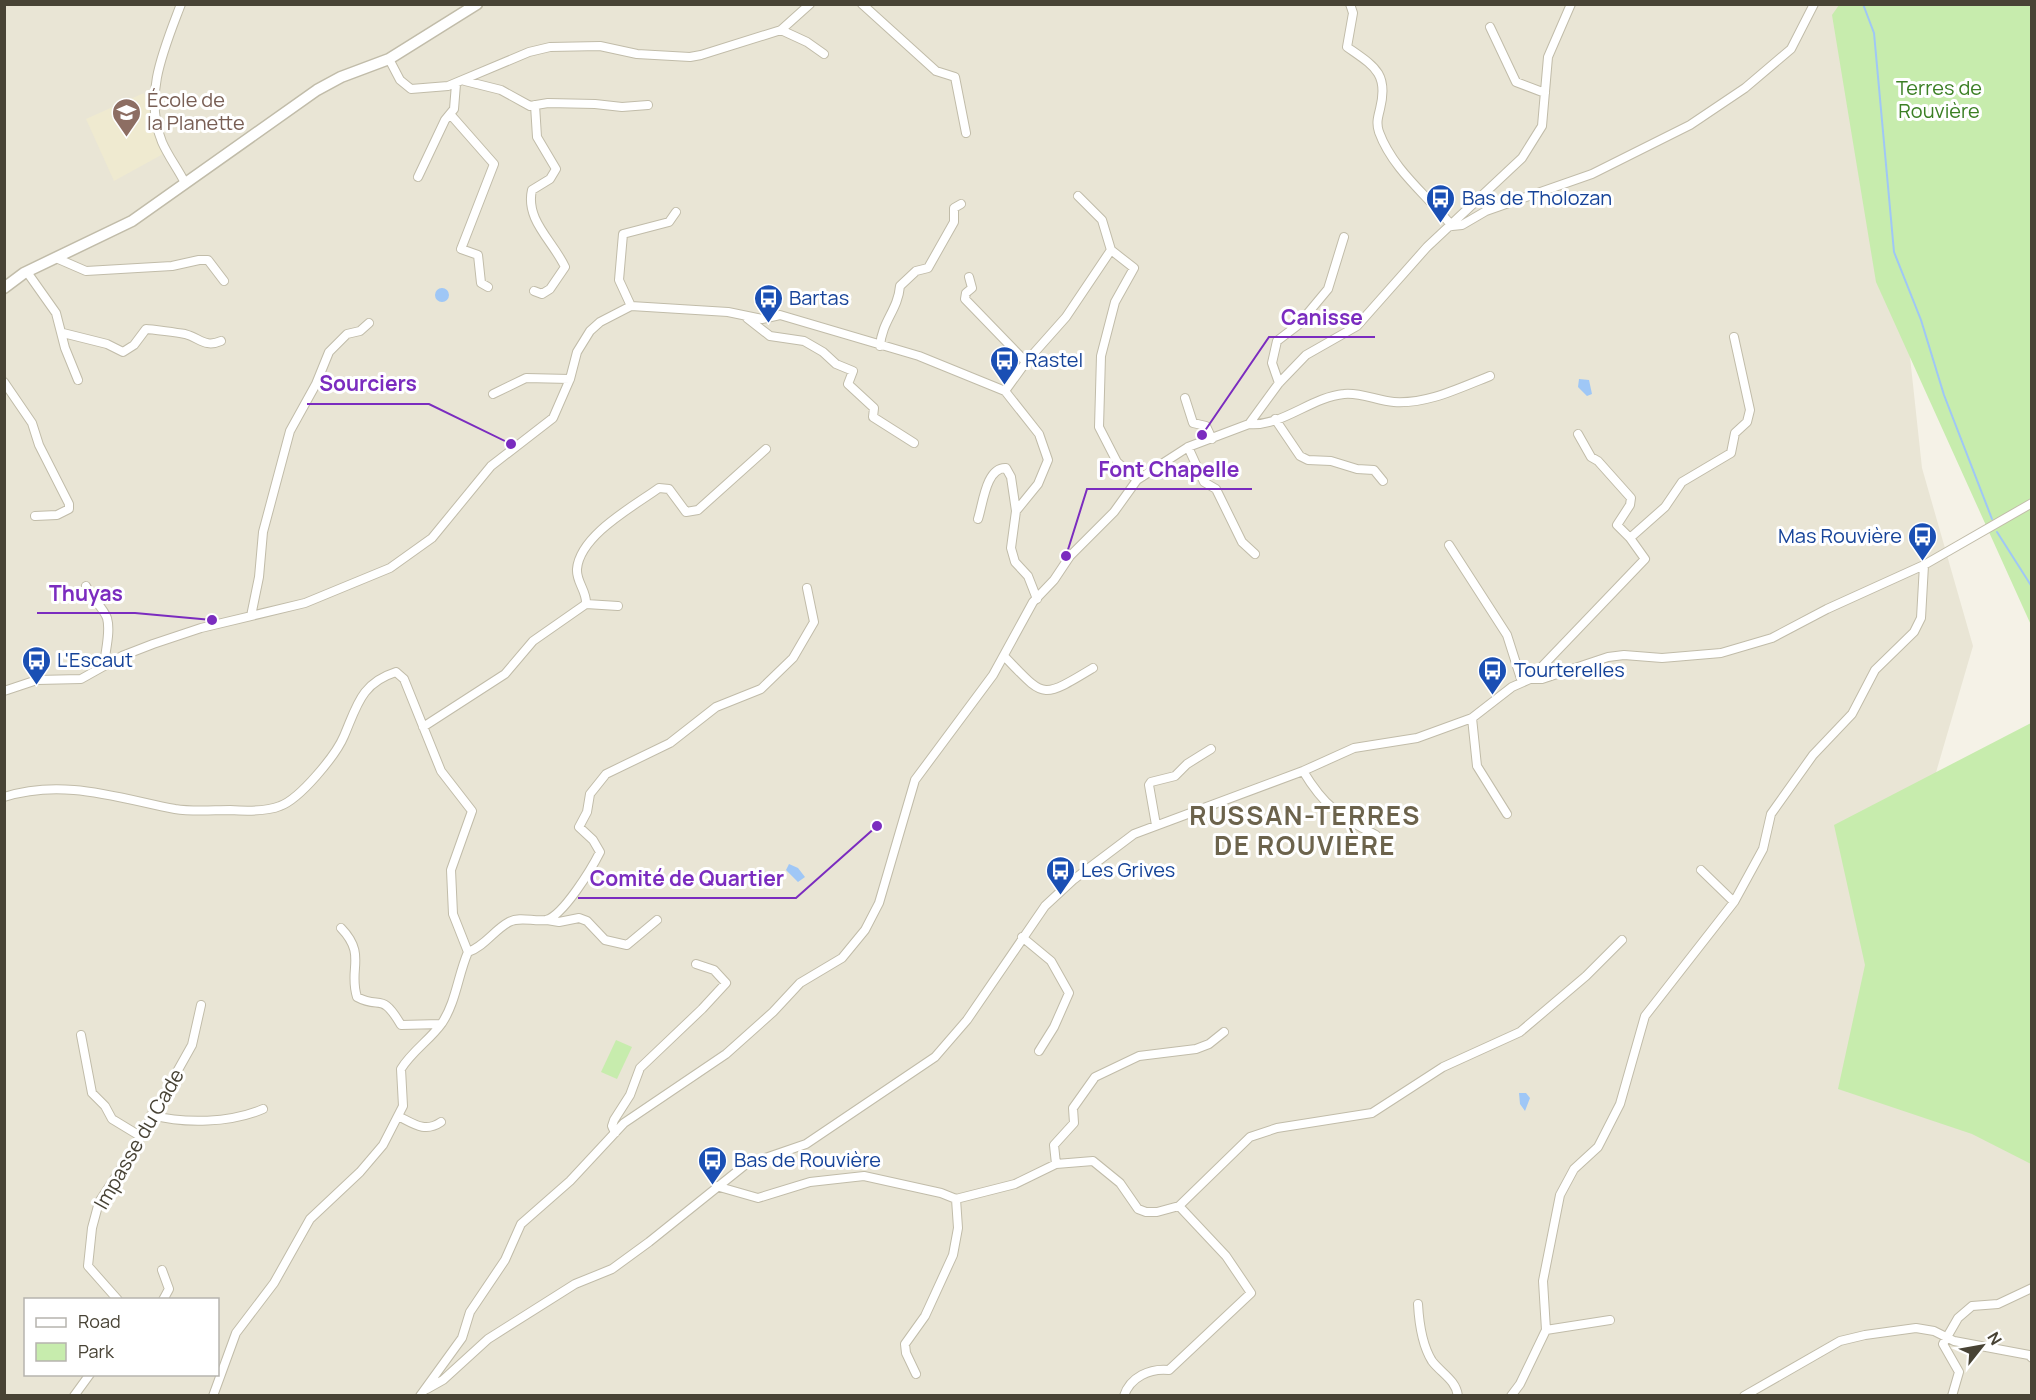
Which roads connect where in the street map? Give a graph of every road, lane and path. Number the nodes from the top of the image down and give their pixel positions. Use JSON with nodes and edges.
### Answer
{"nodes":[{"id":1,"x":180,"y":4,"type":"edge"},
{"id":2,"x":477,"y":4,"type":"edge"},
{"id":3,"x":810,"y":4,"type":"edge"},
{"id":4,"x":862,"y":4,"type":"edge"},
{"id":5,"x":1350,"y":4,"type":"edge"},
{"id":6,"x":1571,"y":4,"type":"edge"},
{"id":7,"x":1814,"y":4,"type":"edge"},
{"id":8,"x":1490,"y":27,"type":"dead end"},
{"id":9,"x":781,"y":30,"type":"junction"},
{"id":10,"x":824,"y":54,"type":"dead end"},
{"id":11,"x":389,"y":59,"type":"junction"},
{"id":12,"x":460,"y":83,"type":"junction"},
{"id":13,"x":1545,"y":93,"type":"junction"},
{"id":14,"x":536,"y":105,"type":"junction"},
{"id":15,"x":648,"y":105,"type":"dead end"},
{"id":16,"x":450,"y":114,"type":"junction"},
{"id":17,"x":966,"y":133,"type":"dead end"},
{"id":18,"x":418,"y":177,"type":"dead end"},
{"id":19,"x":185,"y":183,"type":"junction"},
{"id":20,"x":1078,"y":196,"type":"dead end"},
{"id":21,"x":961,"y":204,"type":"dead end"},
{"id":22,"x":1471,"y":207,"type":"junction"},
{"id":23,"x":676,"y":212,"type":"dead end"},
{"id":24,"x":1478,"y":216,"type":"junction"},
{"id":25,"x":1452,"y":226,"type":"junction"},
{"id":26,"x":1344,"y":237,"type":"dead end"},
{"id":27,"x":1112,"y":250,"type":"junction"},
{"id":28,"x":56,"y":258,"type":"junction"},
{"id":29,"x":27,"y":272,"type":"junction"},
{"id":30,"x":969,"y":277,"type":"dead end"},
{"id":31,"x":224,"y":281,"type":"dead end"},
{"id":32,"x":488,"y":287,"type":"dead end"},
{"id":33,"x":4,"y":288,"type":"edge"},
{"id":34,"x":534,"y":291,"type":"dead end"},
{"id":35,"x":631,"y":306,"type":"junction"},
{"id":36,"x":744,"y":315,"type":"junction"},
{"id":37,"x":369,"y":323,"type":"dead end"},
{"id":38,"x":63,"y":333,"type":"junction"},
{"id":39,"x":1734,"y":337,"type":"dead end"},
{"id":40,"x":221,"y":341,"type":"dead end"},
{"id":41,"x":880,"y":346,"type":"junction"},
{"id":42,"x":1026,"y":362,"type":"junction"},
{"id":43,"x":1490,"y":375,"type":"dead end"},
{"id":44,"x":570,"y":379,"type":"junction"},
{"id":45,"x":78,"y":380,"type":"dead end"},
{"id":46,"x":4,"y":382,"type":"edge"},
{"id":47,"x":1279,"y":383,"type":"junction"},
{"id":48,"x":1005,"y":391,"type":"junction"},
{"id":49,"x":493,"y":394,"type":"dead end"},
{"id":50,"x":1185,"y":399,"type":"dead end"},
{"id":51,"x":1275,"y":420,"type":"junction"},
{"id":52,"x":1249,"y":424,"type":"junction"},
{"id":53,"x":1578,"y":434,"type":"dead end"},
{"id":54,"x":1212,"y":439,"type":"junction"},
{"id":55,"x":914,"y":443,"type":"dead end"},
{"id":56,"x":1188,"y":447,"type":"junction"},
{"id":57,"x":766,"y":450,"type":"dead end"},
{"id":58,"x":1137,"y":480,"type":"junction"},
{"id":59,"x":1383,"y":481,"type":"dead end"},
{"id":60,"x":2031,"y":503,"type":"edge"},
{"id":61,"x":1016,"y":510,"type":"junction"},
{"id":62,"x":35,"y":516,"type":"dead end"},
{"id":63,"x":978,"y":519,"type":"dead end"},
{"id":64,"x":1630,"y":538,"type":"junction"},
{"id":65,"x":1449,"y":545,"type":"dead end"},
{"id":66,"x":1255,"y":554,"type":"dead end"},
{"id":67,"x":1924,"y":566,"type":"junction"},
{"id":68,"x":86,"y":586,"type":"dead end"},
{"id":69,"x":807,"y":588,"type":"dead end"},
{"id":70,"x":1037,"y":599,"type":"junction"},
{"id":71,"x":586,"y":604,"type":"junction"},
{"id":72,"x":618,"y":606,"type":"dead end"},
{"id":73,"x":251,"y":616,"type":"junction"},
{"id":74,"x":1004,"y":656,"type":"junction"},
{"id":75,"x":104,"y":666,"type":"junction"},
{"id":76,"x":1093,"y":668,"type":"dead end"},
{"id":77,"x":1526,"y":680,"type":"junction"},
{"id":78,"x":4,"y":691,"type":"edge"},
{"id":79,"x":1472,"y":718,"type":"junction"},
{"id":80,"x":423,"y":727,"type":"junction"},
{"id":81,"x":1211,"y":748,"type":"dead end"},
{"id":82,"x":1303,"y":771,"type":"junction"},
{"id":83,"x":4,"y":797,"type":"edge"},
{"id":84,"x":1507,"y":814,"type":"dead end"},
{"id":85,"x":1156,"y":825,"type":"junction"},
{"id":86,"x":1376,"y":835,"type":"dead end"},
{"id":87,"x":1701,"y":870,"type":"dead end"},
{"id":88,"x":1734,"y":902,"type":"junction"},
{"id":89,"x":546,"y":920,"type":"junction"},
{"id":90,"x":657,"y":920,"type":"dead end"},
{"id":91,"x":341,"y":928,"type":"dead end"},
{"id":92,"x":1022,"y":937,"type":"junction"},
{"id":93,"x":1622,"y":940,"type":"dead end"},
{"id":94,"x":468,"y":952,"type":"junction"},
{"id":95,"x":696,"y":964,"type":"dead end"},
{"id":96,"x":201,"y":1005,"type":"dead end"},
{"id":97,"x":441,"y":1024,"type":"junction"},
{"id":98,"x":1224,"y":1032,"type":"dead end"},
{"id":99,"x":81,"y":1035,"type":"dead end"},
{"id":100,"x":1039,"y":1051,"type":"dead end"},
{"id":101,"x":263,"y":1109,"type":"dead end"},
{"id":102,"x":151,"y":1115,"type":"junction"},
{"id":103,"x":398,"y":1116,"type":"junction"},
{"id":104,"x":441,"y":1122,"type":"dead end"},
{"id":105,"x":615,"y":1133,"type":"junction"},
{"id":106,"x":140,"y":1137,"type":"junction"},
{"id":107,"x":1056,"y":1164,"type":"junction"},
{"id":108,"x":716,"y":1186,"type":"junction"},
{"id":109,"x":956,"y":1199,"type":"junction"},
{"id":110,"x":1179,"y":1206,"type":"junction"},
{"id":111,"x":162,"y":1269,"type":"dead end"},
{"id":112,"x":2031,"y":1288,"type":"edge"},
{"id":113,"x":117,"y":1298,"type":"edge"},
{"id":114,"x":164,"y":1298,"type":"edge"},
{"id":115,"x":1418,"y":1304,"type":"dead end"},
{"id":116,"x":1610,"y":1320,"type":"dead end"},
{"id":117,"x":1546,"y":1330,"type":"junction"},
{"id":118,"x":1945,"y":1338,"type":"junction"},
{"id":119,"x":2031,"y":1358,"type":"edge"},
{"id":120,"x":916,"y":1374,"type":"dead end"},
{"id":121,"x":88,"y":1376,"type":"edge"},
{"id":122,"x":427,"y":1389,"type":"junction"},
{"id":123,"x":74,"y":1395,"type":"edge"},
{"id":124,"x":213,"y":1395,"type":"edge"},
{"id":125,"x":420,"y":1395,"type":"edge"},
{"id":126,"x":1124,"y":1395,"type":"edge"},
{"id":127,"x":1458,"y":1395,"type":"edge"},
{"id":128,"x":1512,"y":1395,"type":"edge"},
{"id":129,"x":1744,"y":1395,"type":"edge"},
{"id":130,"x":1952,"y":1395,"type":"edge"}],
"edges":[{"from":1,"to":19,"type":"street"},
{"from":2,"to":11,"type":"street"},
{"from":3,"to":9,"type":"street"},
{"from":4,"to":17,"type":"street"},
{"from":5,"to":25,"type":"street"},
{"from":6,"to":13,"type":"street"},
{"from":7,"to":24,"type":"street"},
{"from":8,"to":13,"type":"street"},
{"from":9,"to":10,"type":"street"},
{"from":9,"to":12,"type":"street"},
{"from":11,"to":12,"type":"street"},
{"from":11,"to":19,"type":"street"},
{"from":12,"to":14,"type":"street"},
{"from":12,"to":16,"type":"street"},
{"from":13,"to":22,"type":"street"},
{"from":14,"to":15,"type":"street"},
{"from":14,"to":34,"type":"street"},
{"from":16,"to":18,"type":"street"},
{"from":16,"to":32,"type":"street"},
{"from":19,"to":28,"type":"street"},
{"from":20,"to":27,"type":"street"},
{"from":21,"to":41,"type":"street"},
{"from":22,"to":24,"type":"street"},
{"from":22,"to":25,"type":"street"},
{"from":23,"to":35,"type":"street"},
{"from":24,"to":25,"type":"street"},
{"from":25,"to":47,"type":"street"},
{"from":26,"to":47,"type":"street"},
{"from":27,"to":42,"type":"street"},
{"from":27,"to":58,"type":"street"},
{"from":28,"to":29,"type":"street"},
{"from":28,"to":31,"type":"street"},
{"from":29,"to":33,"type":"street"},
{"from":29,"to":38,"type":"street"},
{"from":30,"to":42,"type":"street"},
{"from":35,"to":36,"type":"street"},
{"from":35,"to":44,"type":"street"},
{"from":36,"to":41,"type":"street"},
{"from":36,"to":55,"type":"street"},
{"from":37,"to":73,"type":"street"},
{"from":38,"to":40,"type":"street"},
{"from":38,"to":45,"type":"street"},
{"from":39,"to":64,"type":"street"},
{"from":41,"to":48,"type":"street"},
{"from":42,"to":48,"type":"street"},
{"from":43,"to":51,"type":"street"},
{"from":44,"to":49,"type":"street"},
{"from":44,"to":73,"type":"street"},
{"from":46,"to":62,"type":"street"},
{"from":47,"to":52,"type":"street"},
{"from":48,"to":61,"type":"street"},
{"from":50,"to":54,"type":"street"},
{"from":51,"to":52,"type":"street"},
{"from":51,"to":59,"type":"street"},
{"from":52,"to":54,"type":"street"},
{"from":53,"to":64,"type":"street"},
{"from":54,"to":56,"type":"street"},
{"from":56,"to":58,"type":"street"},
{"from":56,"to":66,"type":"street"},
{"from":57,"to":71,"type":"street"},
{"from":58,"to":70,"type":"street"},
{"from":60,"to":67,"type":"street"},
{"from":61,"to":63,"type":"street"},
{"from":61,"to":70,"type":"street"},
{"from":64,"to":77,"type":"street"},
{"from":65,"to":77,"type":"street"},
{"from":67,"to":77,"type":"street"},
{"from":67,"to":88,"type":"street"},
{"from":68,"to":75,"type":"street"},
{"from":69,"to":89,"type":"street"},
{"from":70,"to":74,"type":"street"},
{"from":71,"to":72,"type":"street"},
{"from":71,"to":80,"type":"street"},
{"from":73,"to":75,"type":"street"},
{"from":74,"to":76,"type":"street"},
{"from":74,"to":105,"type":"street"},
{"from":75,"to":78,"type":"street"},
{"from":77,"to":79,"type":"street"},
{"from":79,"to":82,"type":"street"},
{"from":79,"to":84,"type":"street"},
{"from":80,"to":83,"type":"street"},
{"from":80,"to":94,"type":"street"},
{"from":81,"to":85,"type":"street"},
{"from":82,"to":85,"type":"street"},
{"from":82,"to":86,"type":"street"},
{"from":85,"to":92,"type":"street"},
{"from":87,"to":88,"type":"street"},
{"from":88,"to":117,"type":"street"},
{"from":89,"to":90,"type":"street"},
{"from":89,"to":94,"type":"street"},
{"from":91,"to":97,"type":"street"},
{"from":92,"to":100,"type":"street"},
{"from":92,"to":108,"type":"street"},
{"from":93,"to":110,"type":"street"},
{"from":94,"to":97,"type":"street"},
{"from":95,"to":105,"type":"street"},
{"from":96,"to":102,"type":"street","name":"Impasse du Cade"},
{"from":97,"to":103,"type":"street"},
{"from":98,"to":107,"type":"street"},
{"from":99,"to":106,"type":"street"},
{"from":101,"to":102,"type":"street"},
{"from":102,"to":106,"type":"street","name":"Impasse du Cade"},
{"from":103,"to":104,"type":"street"},
{"from":103,"to":124,"type":"street"},
{"from":105,"to":122,"type":"street"},
{"from":106,"to":113,"type":"street","name":"Impasse du Cade"},
{"from":107,"to":109,"type":"street"},
{"from":107,"to":110,"type":"street"},
{"from":108,"to":109,"type":"street"},
{"from":108,"to":122,"type":"street"},
{"from":109,"to":120,"type":"street"},
{"from":110,"to":126,"type":"street"},
{"from":111,"to":114,"type":"street"},
{"from":112,"to":118,"type":"street"},
{"from":115,"to":127,"type":"street"},
{"from":116,"to":117,"type":"street"},
{"from":117,"to":128,"type":"street"},
{"from":118,"to":119,"type":"street"},
{"from":118,"to":129,"type":"street"},
{"from":118,"to":130,"type":"street"},
{"from":121,"to":123,"type":"street"},
{"from":122,"to":125,"type":"street"}]}
